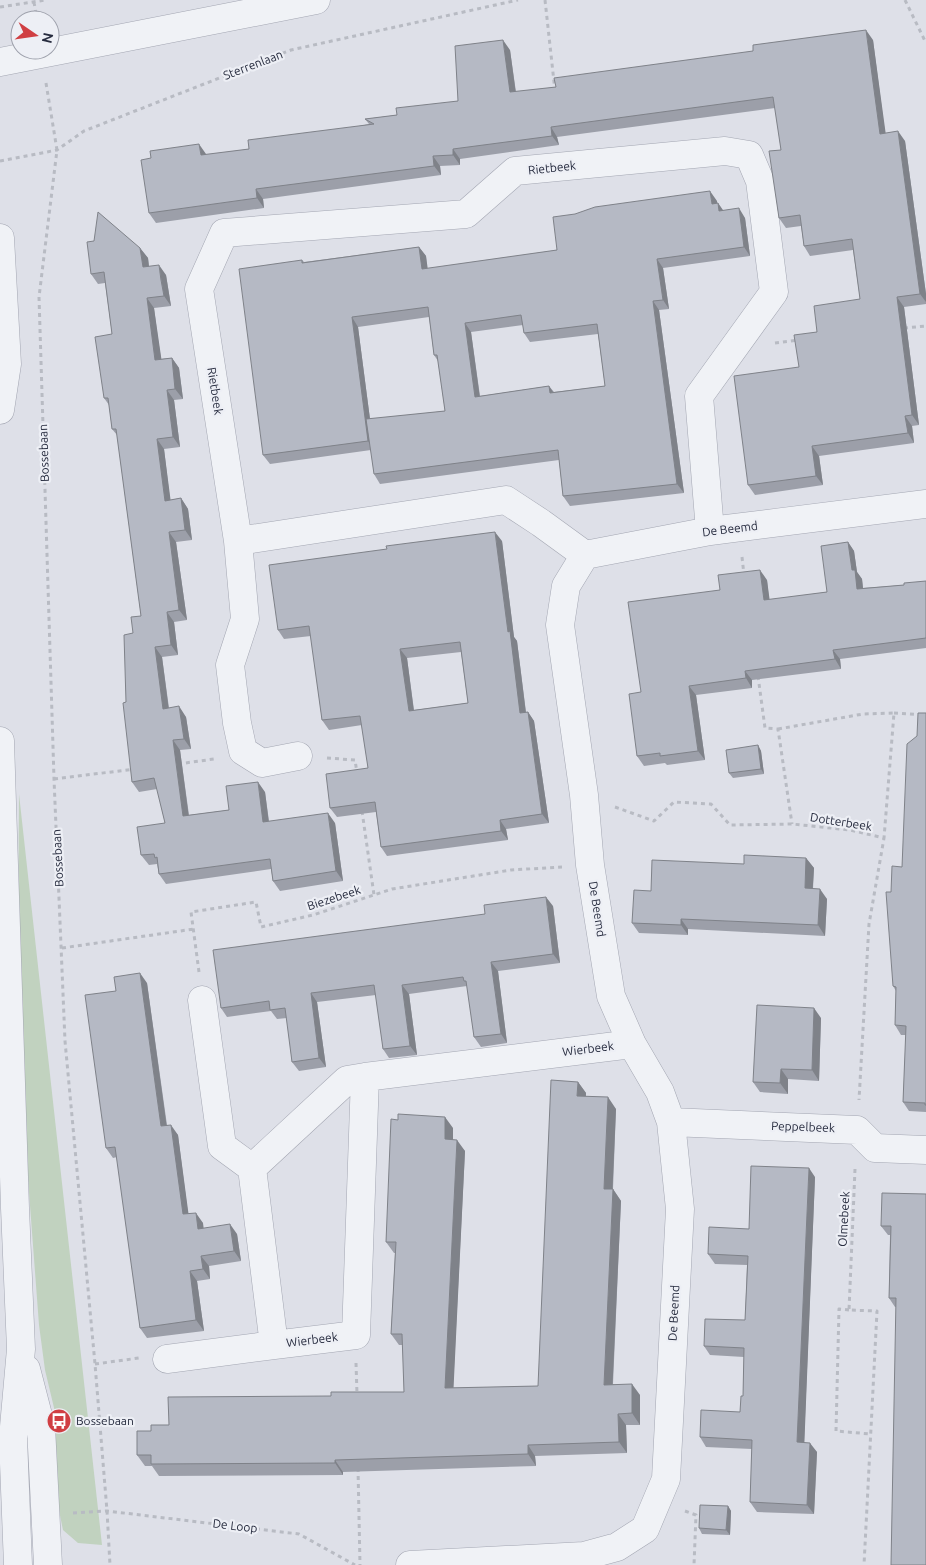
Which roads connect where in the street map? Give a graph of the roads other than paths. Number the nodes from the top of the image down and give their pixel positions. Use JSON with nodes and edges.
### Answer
{"nodes":[{"id":1,"x":316,"y":0,"type":"edge"},
{"id":2,"x":0,"y":62,"type":"edge"},
{"id":3,"x":0,"y":238,"type":"edge"},
{"id":4,"x":0,"y":410,"type":"edge"},
{"id":5,"x":926,"y":504,"type":"edge"},
{"id":6,"x":710,"y":531,"type":"junction"},
{"id":7,"x":238,"y":541,"type":"junction"},
{"id":8,"x":585,"y":555,"type":"junction"},
{"id":9,"x":0,"y":742,"type":"edge"},
{"id":10,"x":298,"y":756,"type":"road end"},
{"id":11,"x":202,"y":1000,"type":"road end"},
{"id":12,"x":632,"y":1044,"type":"junction"},
{"id":13,"x":365,"y":1077,"type":"junction"},
{"id":14,"x":672,"y":1122,"type":"junction"},
{"id":15,"x":926,"y":1150,"type":"edge"},
{"id":16,"x":252,"y":1168,"type":"junction"},
{"id":17,"x":274,"y":1345,"type":"junction"},
{"id":18,"x":21,"y":1349,"type":"junction"},
{"id":19,"x":167,"y":1359,"type":"road end"},
{"id":20,"x":585,"y":1561,"type":"edge"},
{"id":21,"x":18,"y":1565,"type":"edge"},
{"id":22,"x":48,"y":1565,"type":"edge"},
{"id":23,"x":410,"y":1565,"type":"edge"}],
"edges":[{"from":1,"to":2,"type":"street"},
{"from":3,"to":4,"type":"street"},
{"from":5,"to":6,"type":"street","name":"De Beemd"},
{"from":6,"to":7,"type":"street","name":"Rietbeek"},
{"from":6,"to":8,"type":"street","name":"De Beemd"},
{"from":7,"to":8,"type":"street"},
{"from":7,"to":10,"type":"street","name":"Rietbeek"},
{"from":8,"to":12,"type":"street","name":"De Beemd"},
{"from":9,"to":18,"type":"street"},
{"from":11,"to":16,"type":"street"},
{"from":12,"to":13,"type":"street","name":"Wierbeek"},
{"from":12,"to":14,"type":"street","name":"De Beemd"},
{"from":13,"to":16,"type":"street","name":"Wierbeek"},
{"from":13,"to":17,"type":"street","name":"Wierbeek"},
{"from":14,"to":15,"type":"street","name":"Peppelbeek"},
{"from":14,"to":20,"type":"street","name":"De Beemd"},
{"from":16,"to":17,"type":"street","name":"Wierbeek"},
{"from":17,"to":19,"type":"street"},
{"from":18,"to":21,"type":"street"},
{"from":18,"to":22,"type":"street"},
{"from":20,"to":23,"type":"street"}]}
